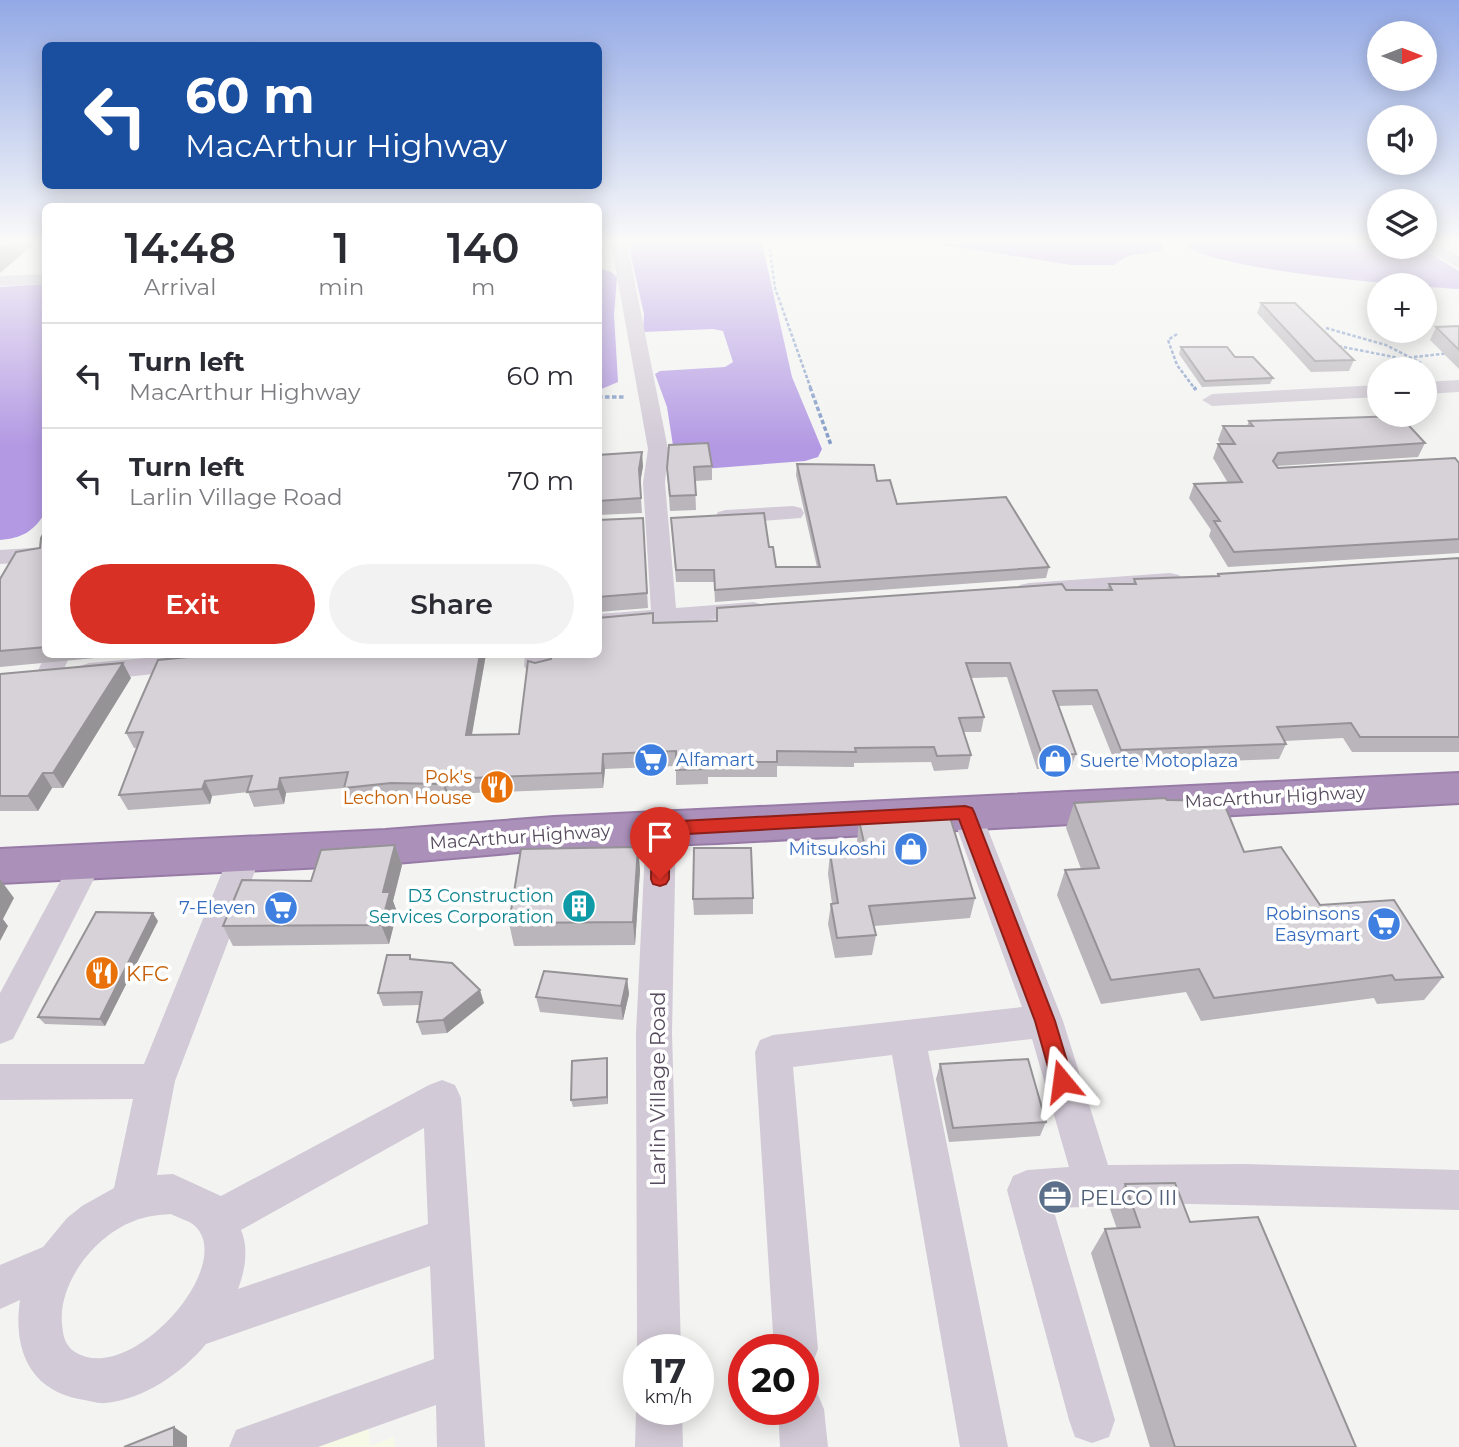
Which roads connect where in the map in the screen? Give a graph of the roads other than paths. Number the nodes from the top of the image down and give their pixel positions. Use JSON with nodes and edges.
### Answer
{"nodes":[{"id":1,"x":631,"y":311,"type":"edge"},
{"id":2,"x":1367,"y":392,"type":"edge"},
{"id":3,"x":1212,"y":400,"type":"road end"},
{"id":4,"x":793,"y":513,"type":"dead end"},
{"id":5,"x":657,"y":521,"type":"junction"},
{"id":6,"x":634,"y":523,"type":"edge"},
{"id":7,"x":42,"y":554,"type":"edge"},
{"id":8,"x":0,"y":557,"type":"edge"},
{"id":9,"x":1190,"y":579,"type":"edge"},
{"id":10,"x":1003,"y":591,"type":"edge"},
{"id":11,"x":776,"y":608,"type":"edge"},
{"id":12,"x":664,"y":615,"type":"junction"},
{"id":13,"x":602,"y":622,"type":"edge"},
{"id":14,"x":170,"y":660,"type":"edge"},
{"id":15,"x":209,"y":661,"type":"edge"},
{"id":16,"x":44,"y":669,"type":"edge"},
{"id":17,"x":1459,"y":788,"type":"edge"},
{"id":18,"x":965,"y":812,"type":"junction"},
{"id":19,"x":661,"y":829,"type":"junction"},
{"id":20,"x":245,"y":855,"type":"junction"},
{"id":21,"x":87,"y":861,"type":"junction"},
{"id":22,"x":0,"y":866,"type":"edge"},
{"id":23,"x":1045,"y":1021,"type":"junction"},
{"id":24,"x":0,"y":1028,"type":"edge"},
{"id":25,"x":907,"y":1037,"type":"junction"},
{"id":26,"x":156,"y":1081,"type":"junction"},
{"id":27,"x":0,"y":1083,"type":"edge"},
{"id":28,"x":1094,"y":1184,"type":"junction"},
{"id":29,"x":1459,"y":1190,"type":"edge"},
{"id":30,"x":131,"y":1200,"type":"junction"},
{"id":31,"x":218,"y":1220,"type":"junction"},
{"id":32,"x":450,"y":1238,"type":"junction"},
{"id":33,"x":58,"y":1262,"type":"junction"},
{"id":34,"x":0,"y":1287,"type":"edge"},
{"id":35,"x":197,"y":1325,"type":"junction"},
{"id":36,"x":659,"y":1334,"type":"edge"},
{"id":37,"x":795,"y":1334,"type":"edge"},
{"id":38,"x":457,"y":1374,"type":"junction"},
{"id":39,"x":1092,"y":1420,"type":"dead end"},
{"id":40,"x":659,"y":1425,"type":"edge"},
{"id":41,"x":802,"y":1425,"type":"edge"},
{"id":42,"x":253,"y":1447,"type":"edge"},
{"id":43,"x":461,"y":1447,"type":"edge"},
{"id":44,"x":659,"y":1447,"type":"edge"},
{"id":45,"x":804,"y":1447,"type":"edge"},
{"id":46,"x":984,"y":1447,"type":"edge"}],
"edges":[{"from":1,"to":5,"type":"street"},
{"from":2,"to":3,"type":"street"},
{"from":4,"to":5,"type":"street"},
{"from":5,"to":6,"type":"street"},
{"from":5,"to":12,"type":"street"},
{"from":7,"to":8,"type":"street"},
{"from":9,"to":10,"type":"street"},
{"from":11,"to":12,"type":"street"},
{"from":12,"to":13,"type":"street"},
{"from":14,"to":15,"type":"street"},
{"from":14,"to":16,"type":"street"},
{"from":17,"to":18,"type":"highway","name":"MacArthur Highway"},
{"from":18,"to":19,"type":"highway","name":"MacArthur Highway"},
{"from":18,"to":23,"type":"street"},
{"from":19,"to":20,"type":"highway","name":"MacArthur Highway"},
{"from":19,"to":36,"type":"street","name":"Larlin Village Road"},
{"from":20,"to":21,"type":"highway","name":"MacArthur Highway"},
{"from":20,"to":26,"type":"street"},
{"from":21,"to":22,"type":"highway","name":"MacArthur Highway"},
{"from":21,"to":24,"type":"street"},
{"from":23,"to":25,"type":"street"},
{"from":23,"to":28,"type":"street"},
{"from":25,"to":37,"type":"street"},
{"from":25,"to":46,"type":"street"},
{"from":26,"to":27,"type":"street"},
{"from":26,"to":30,"type":"street"},
{"from":28,"to":29,"type":"street"},
{"from":28,"to":39,"type":"street"},
{"from":30,"to":31,"type":"street"},
{"from":30,"to":33,"type":"street"},
{"from":31,"to":32,"type":"street"},
{"from":31,"to":35,"type":"street"},
{"from":32,"to":35,"type":"street"},
{"from":32,"to":38,"type":"street"},
{"from":33,"to":34,"type":"street"},
{"from":33,"to":35,"type":"street"},
{"from":38,"to":42,"type":"street"},
{"from":38,"to":43,"type":"street"},
{"from":40,"to":44,"type":"street"},
{"from":41,"to":45,"type":"street"}]}
